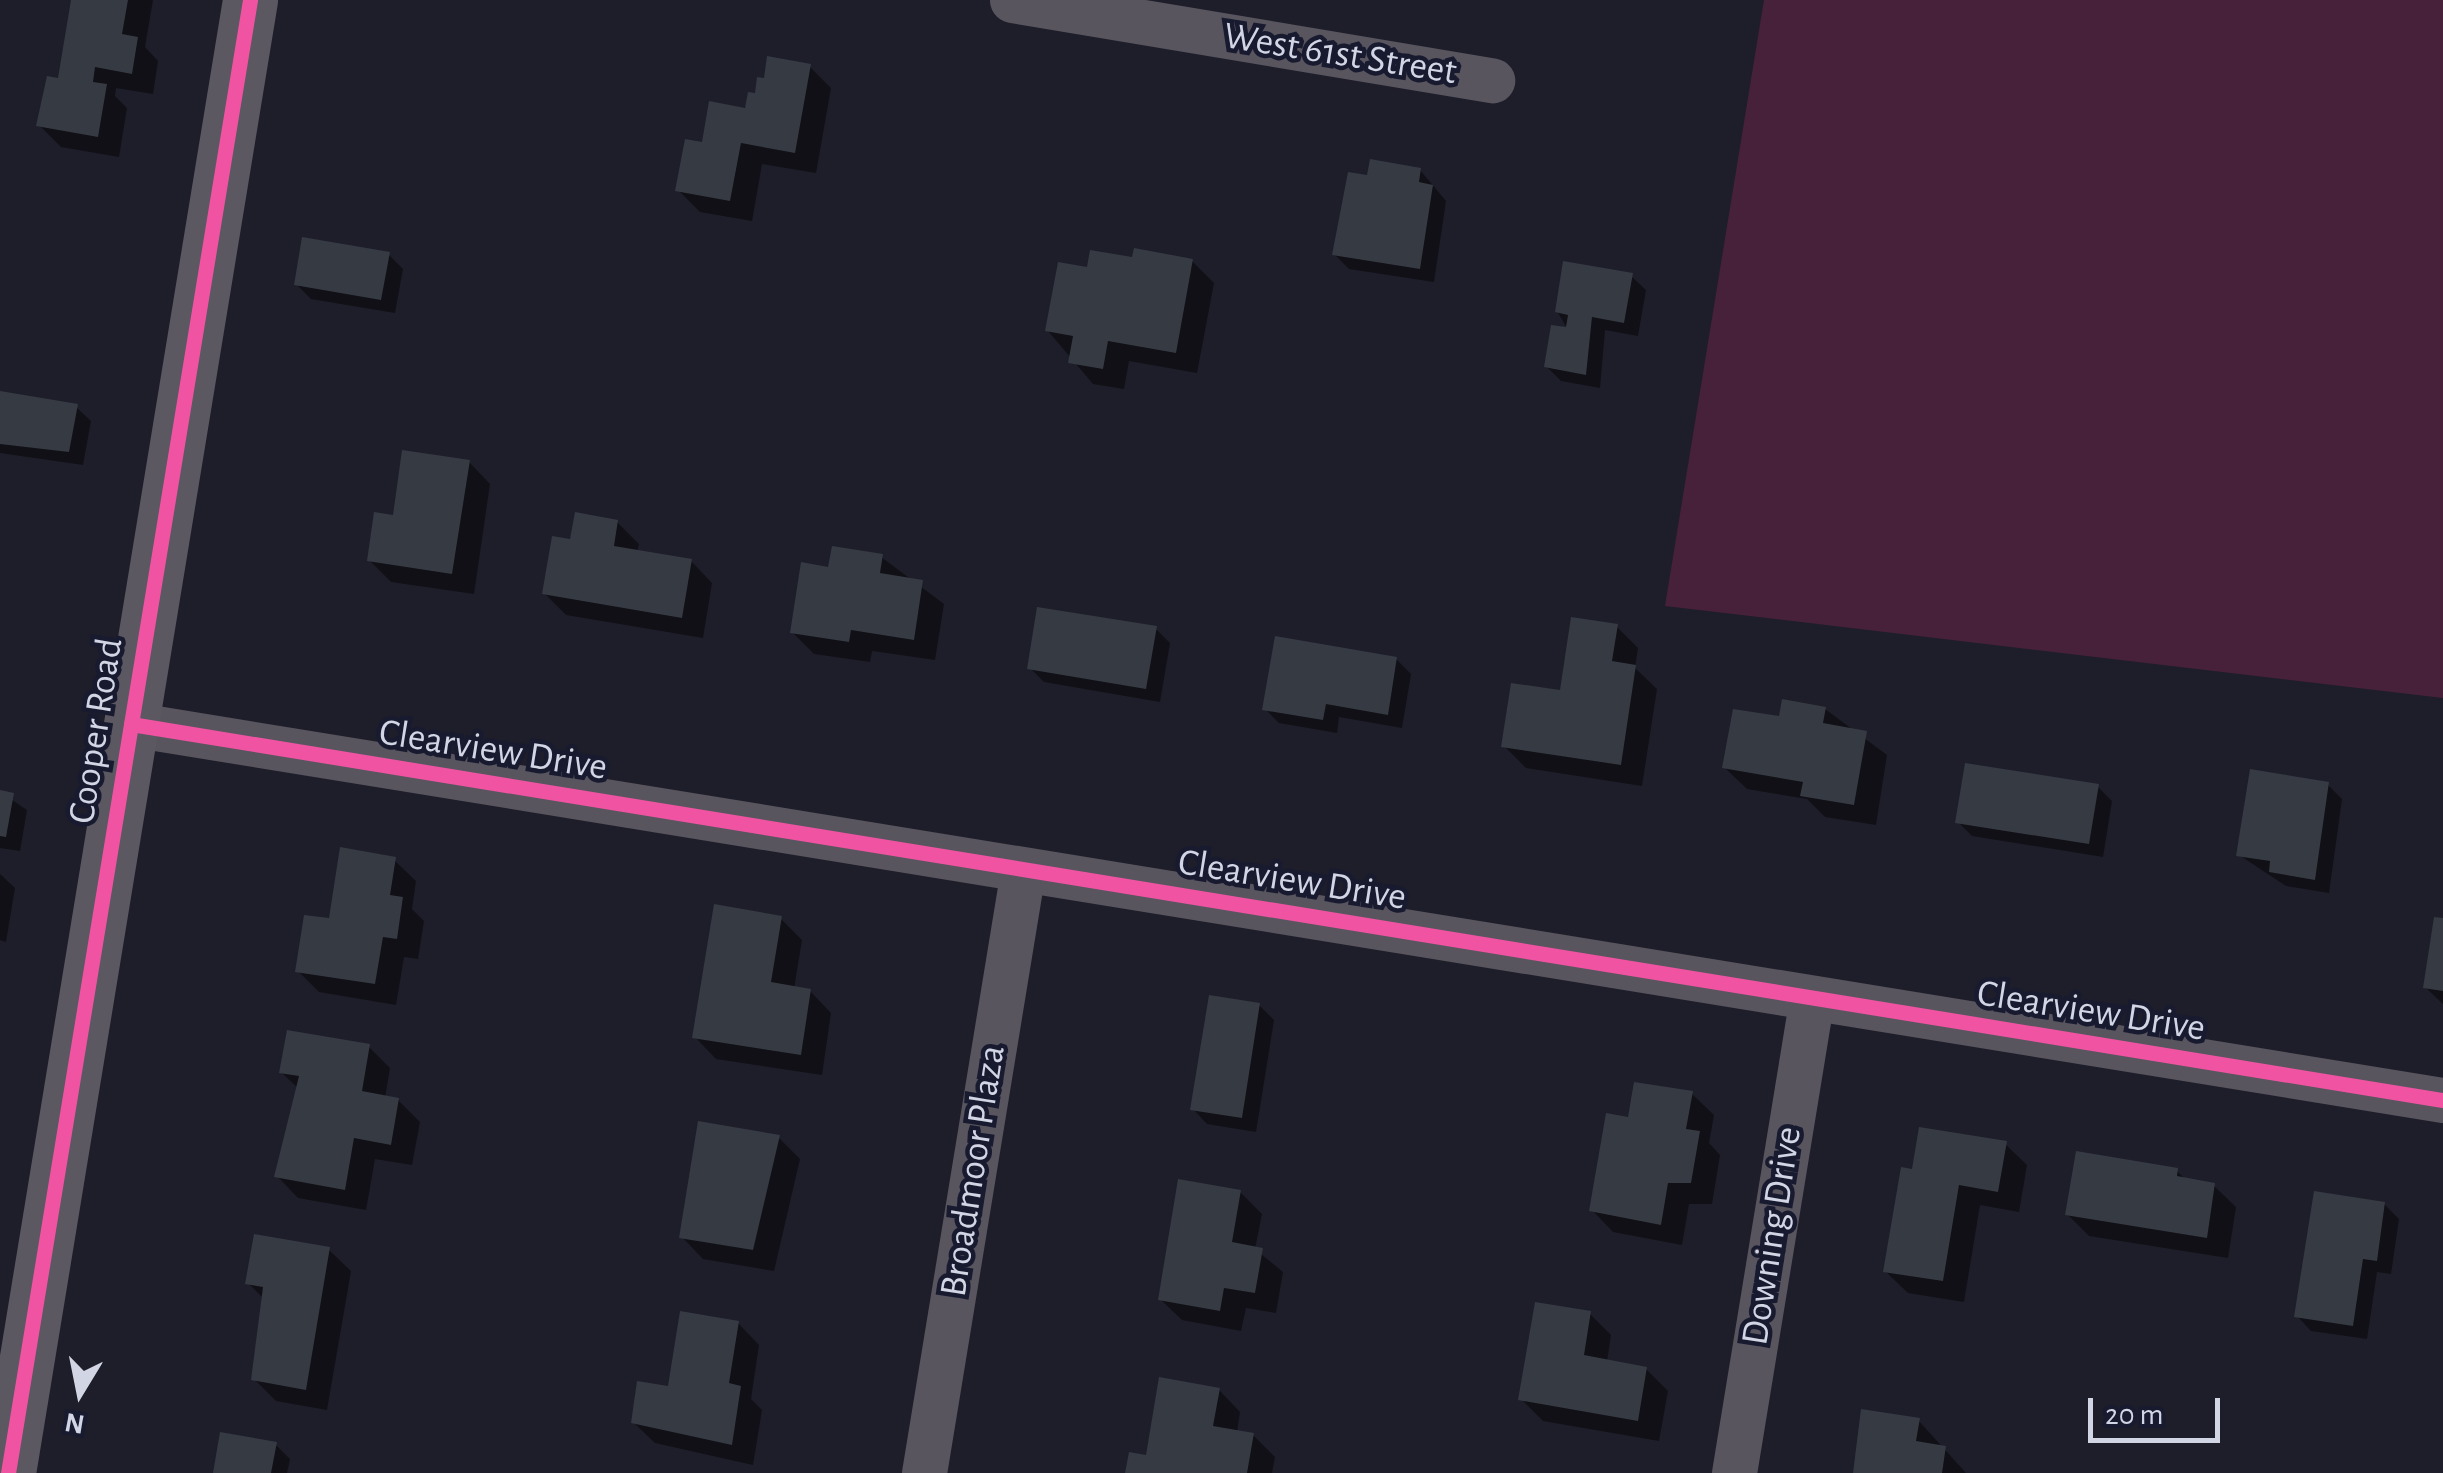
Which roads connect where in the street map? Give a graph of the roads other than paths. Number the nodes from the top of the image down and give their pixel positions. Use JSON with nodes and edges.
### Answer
{"nodes":[{"id":1,"x":250,"y":0,"type":"edge"},
{"id":2,"x":1012,"y":0,"type":"edge"},
{"id":3,"x":1492,"y":80,"type":"dead end"},
{"id":4,"x":131,"y":724,"type":"junction"},
{"id":5,"x":1023,"y":870,"type":"junction"},
{"id":6,"x":1812,"y":999,"type":"junction"},
{"id":7,"x":2443,"y":1100,"type":"edge"},
{"id":8,"x":8,"y":1473,"type":"edge"},
{"id":9,"x":924,"y":1473,"type":"edge"},
{"id":10,"x":1734,"y":1473,"type":"edge"}],
"edges":[{"from":1,"to":4,"type":"main road","name":"Cooper Road"},
{"from":2,"to":3,"type":"street","name":"West 61st Street"},
{"from":4,"to":5,"type":"street","name":"Clearview Drive"},
{"from":4,"to":8,"type":"main road","name":"Cooper Road"},
{"from":5,"to":6,"type":"street","name":"Clearview Drive"},
{"from":5,"to":9,"type":"street","name":"Broadmoor Plaza"},
{"from":6,"to":7,"type":"street","name":"Clearview Drive"},
{"from":6,"to":10,"type":"street","name":"Downing Drive"}]}
